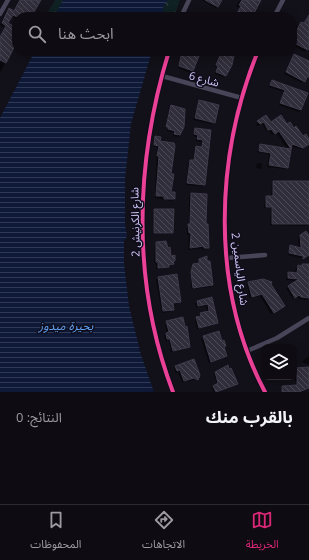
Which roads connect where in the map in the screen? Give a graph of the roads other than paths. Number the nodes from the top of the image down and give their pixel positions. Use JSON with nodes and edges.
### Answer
{"nodes":[{"id":1,"x":8,"y":0,"type":"edge"},
{"id":2,"x":189,"y":0,"type":"edge"},
{"id":3,"x":283,"y":0,"type":"edge"},
{"id":4,"x":183,"y":12,"type":"edge"},
{"id":5,"x":277,"y":12,"type":"edge"},
{"id":6,"x":0,"y":14,"type":"edge"},
{"id":7,"x":168,"y":56,"type":"edge"},
{"id":8,"x":256,"y":56,"type":"edge"},
{"id":9,"x":162,"y":76,"type":"junction"},
{"id":10,"x":242,"y":98,"type":"junction"},
{"id":11,"x":265,"y":255,"type":"dead end"},
{"id":12,"x":227,"y":258,"type":"junction"},
{"id":13,"x":309,"y":318,"type":"edge"},
{"id":14,"x":247,"y":351,"type":"junction"},
{"id":15,"x":173,"y":392,"type":"edge"},
{"id":16,"x":265,"y":392,"type":"edge"}],
"edges":[{"from":1,"to":6,"type":"street"},
{"from":2,"to":4,"type":"street"},
{"from":3,"to":5,"type":"street"},
{"from":7,"to":9,"type":"street","name":"شارع الكرنيش 2"},
{"from":8,"to":10,"type":"street","name":"شارع الياسمين 2"},
{"from":9,"to":10,"type":"street","name":"شارع 6"},
{"from":9,"to":15,"type":"street","name":"شارع الكرنيش 2"},
{"from":10,"to":12,"type":"street","name":"شارع الياسمين 2"},
{"from":11,"to":12,"type":"street"},
{"from":12,"to":14,"type":"street","name":"شارع الياسمين 2"},
{"from":13,"to":14,"type":"street"},
{"from":14,"to":16,"type":"street","name":"شارع الياسمين 2"}]}
